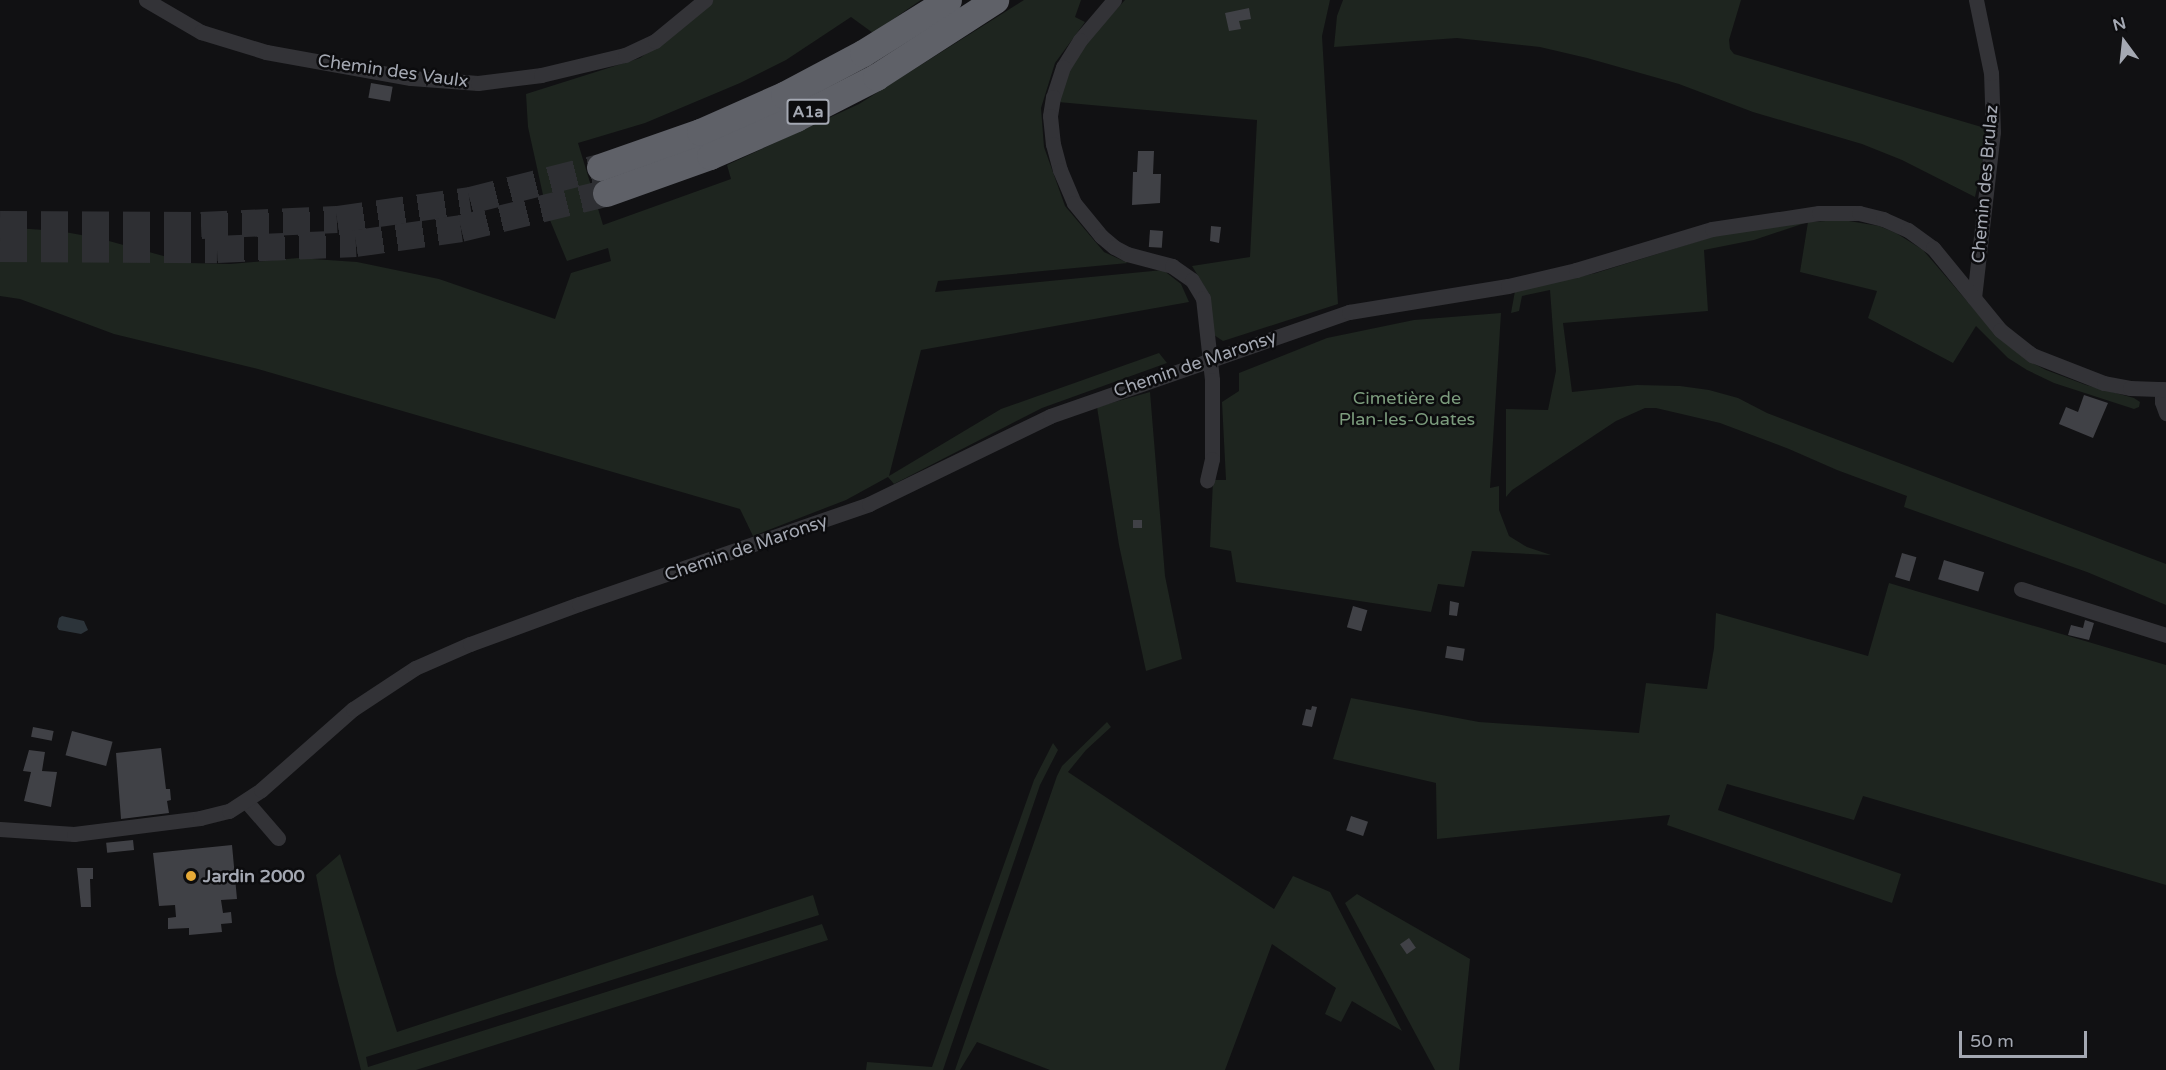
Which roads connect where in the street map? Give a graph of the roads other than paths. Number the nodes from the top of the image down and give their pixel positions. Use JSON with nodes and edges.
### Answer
{"nodes":[{"id":1,"x":146,"y":0,"type":"edge"},
{"id":2,"x":705,"y":0,"type":"edge"},
{"id":3,"x":948,"y":0,"type":"edge"},
{"id":4,"x":995,"y":0,"type":"edge"},
{"id":5,"x":1114,"y":0,"type":"edge"},
{"id":6,"x":1976,"y":0,"type":"edge"},
{"id":7,"x":600,"y":167,"type":"tunnel mouth"},
{"id":8,"x":606,"y":193,"type":"tunnel mouth"},
{"id":9,"x":1974,"y":298,"type":"junction"},
{"id":10,"x":1210,"y":359,"type":"junction"},
{"id":11,"x":2164,"y":389,"type":"edge"},
{"id":12,"x":2166,"y":412,"type":"edge"},
{"id":13,"x":1207,"y":480,"type":"dead end"},
{"id":14,"x":2021,"y":589,"type":"dead end"},
{"id":15,"x":2166,"y":635,"type":"edge"},
{"id":16,"x":246,"y":801,"type":"junction"},
{"id":17,"x":0,"y":830,"type":"edge"},
{"id":18,"x":278,"y":838,"type":"dead end"}],
"edges":[{"from":1,"to":2,"type":"street","name":"Chemin des Vaulx"},
{"from":3,"to":7,"type":"highway","number":"A1a"},
{"from":4,"to":8,"type":"highway","number":"A1a"},
{"from":5,"to":10,"type":"street"},
{"from":6,"to":9,"type":"street","name":"Chemin des Brulaz"},
{"from":9,"to":10,"type":"street","name":"Chemin de Maronsy"},
{"from":9,"to":11,"type":"street","name":"Chemin de Maronsy"},
{"from":10,"to":13,"type":"street"},
{"from":10,"to":16,"type":"street","name":"Chemin de Maronsy"},
{"from":11,"to":12,"type":"street"},
{"from":14,"to":15,"type":"street"},
{"from":16,"to":17,"type":"street","name":"Chemin de Maronsy"},
{"from":16,"to":18,"type":"street"}]}
